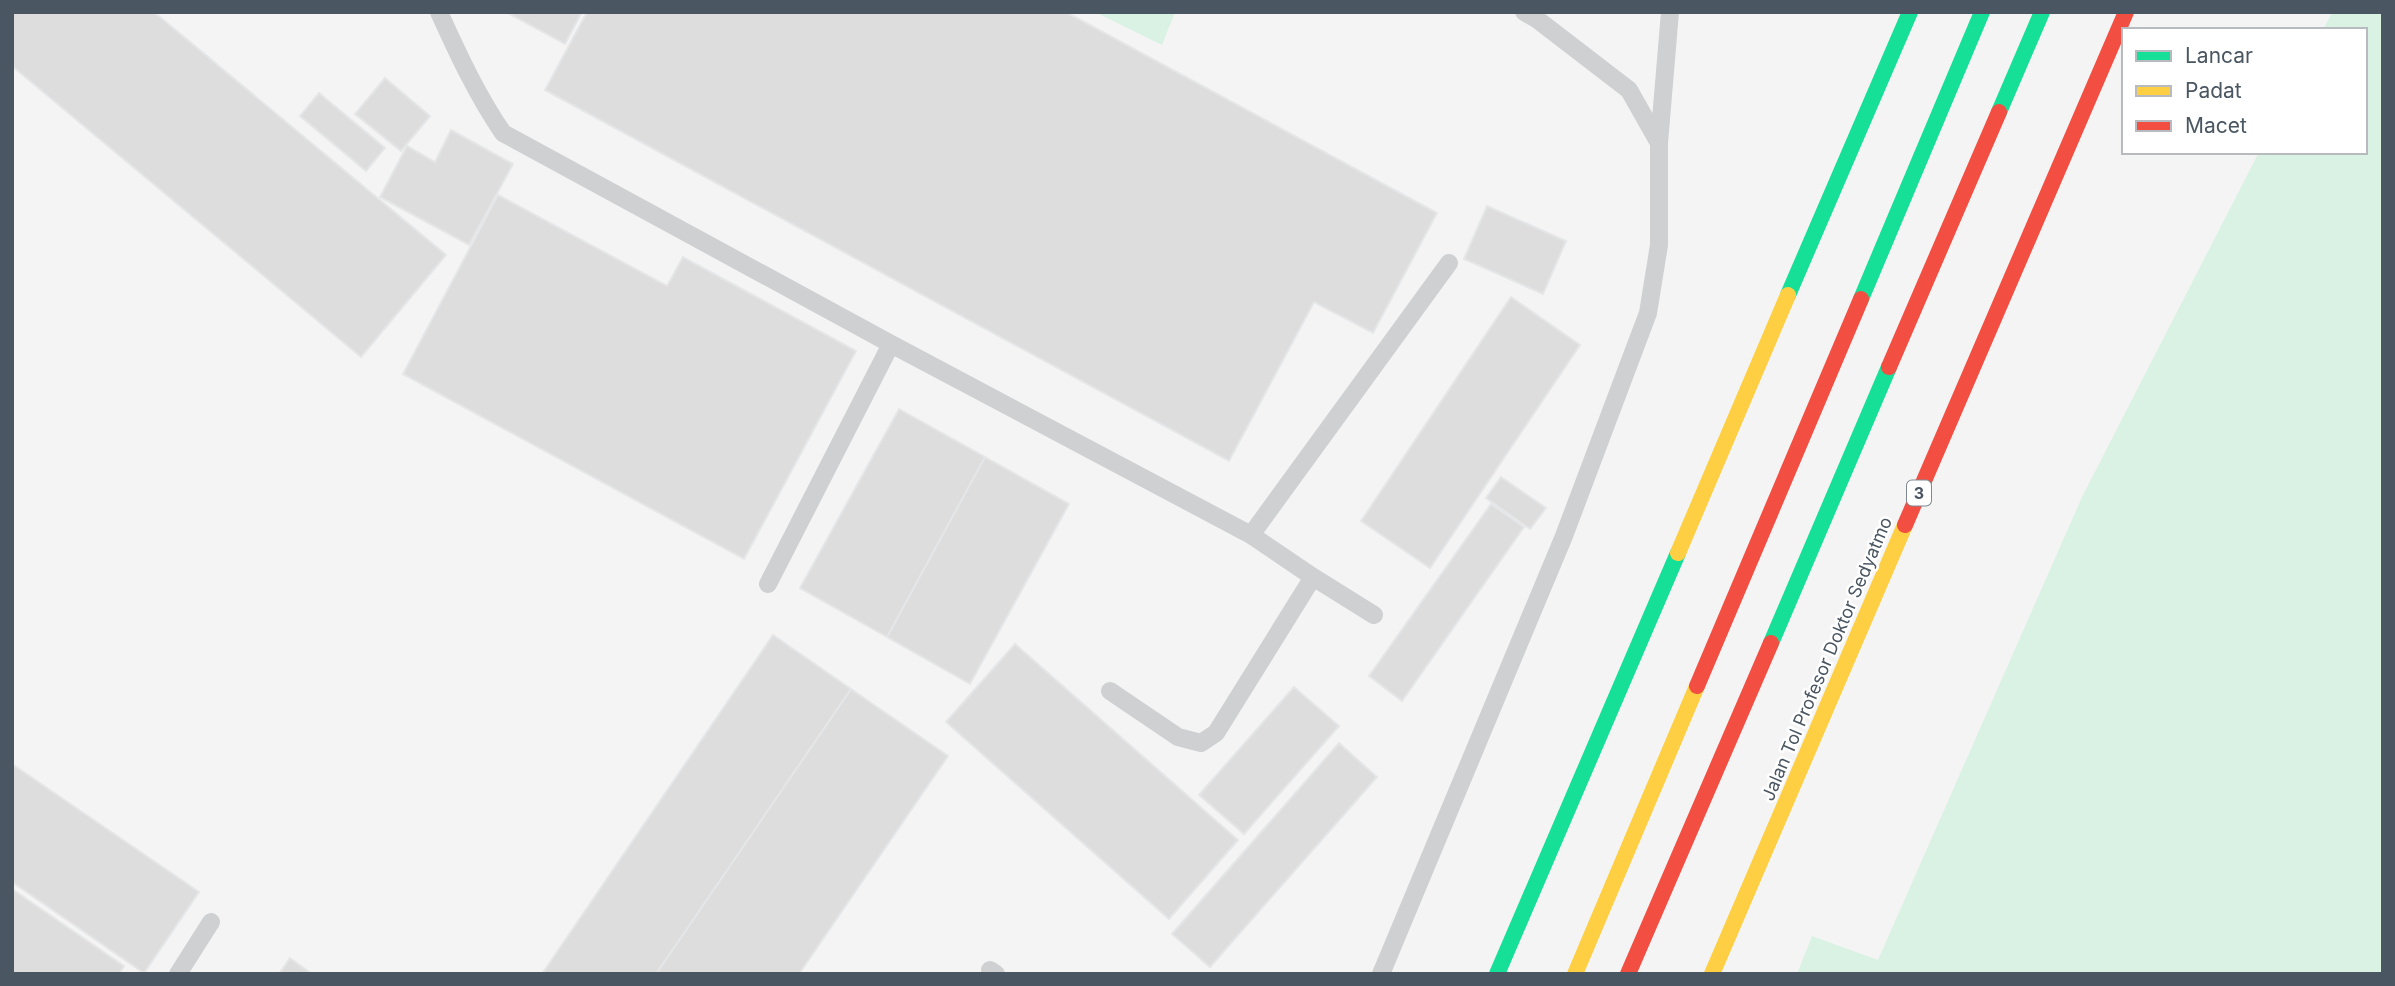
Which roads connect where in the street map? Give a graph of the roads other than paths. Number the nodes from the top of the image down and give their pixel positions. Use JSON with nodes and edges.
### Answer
{"nodes":[{"id":1,"x":439,"y":12,"type":"edge"},
{"id":2,"x":1524,"y":12,"type":"edge"},
{"id":3,"x":1670,"y":12,"type":"edge"},
{"id":4,"x":1910,"y":12,"type":"edge"},
{"id":5,"x":1982,"y":12,"type":"edge"},
{"id":6,"x":2042,"y":12,"type":"edge"},
{"id":7,"x":2126,"y":12,"type":"edge"},
{"id":8,"x":1659,"y":143,"type":"junction"},
{"id":9,"x":2054,"y":219,"type":"dead end"},
{"id":10,"x":1449,"y":263,"type":"dead end"},
{"id":11,"x":891,"y":344,"type":"junction"},
{"id":12,"x":1251,"y":535,"type":"junction"},
{"id":13,"x":1313,"y":577,"type":"junction"},
{"id":14,"x":768,"y":584,"type":"dead end"},
{"id":15,"x":1374,"y":615,"type":"dead end"},
{"id":16,"x":1110,"y":691,"type":"dead end"},
{"id":17,"x":211,"y":922,"type":"dead end"},
{"id":18,"x":1725,"y":943,"type":"junction"},
{"id":19,"x":178,"y":974,"type":"edge"},
{"id":20,"x":1381,"y":974,"type":"edge"},
{"id":21,"x":1497,"y":974,"type":"edge"},
{"id":22,"x":1574,"y":974,"type":"edge"},
{"id":23,"x":1628,"y":974,"type":"edge"},
{"id":24,"x":1712,"y":974,"type":"edge"}],
"edges":[{"from":1,"to":11,"type":"lane"},
{"from":2,"to":8,"type":"lane"},
{"from":3,"to":8,"type":"lane"},
{"from":4,"to":21,"type":"highway"},
{"from":5,"to":22,"type":"highway"},
{"from":6,"to":23,"type":"highway"},
{"from":7,"to":18,"type":"highway","name":"Jalan Tol Profesor Doktor Sedyatmo","number":"3"},
{"from":8,"to":20,"type":"lane"},
{"from":9,"to":18,"type":"highway"},
{"from":10,"to":12,"type":"lane"},
{"from":11,"to":12,"type":"lane"},
{"from":11,"to":14,"type":"lane"},
{"from":12,"to":13,"type":"lane"},
{"from":13,"to":15,"type":"lane"},
{"from":13,"to":16,"type":"lane"},
{"from":17,"to":19,"type":"lane"},
{"from":18,"to":24,"type":"highway","name":"Jalan Tol Profesor Doktor Sedyatmo","number":"3"}]}
